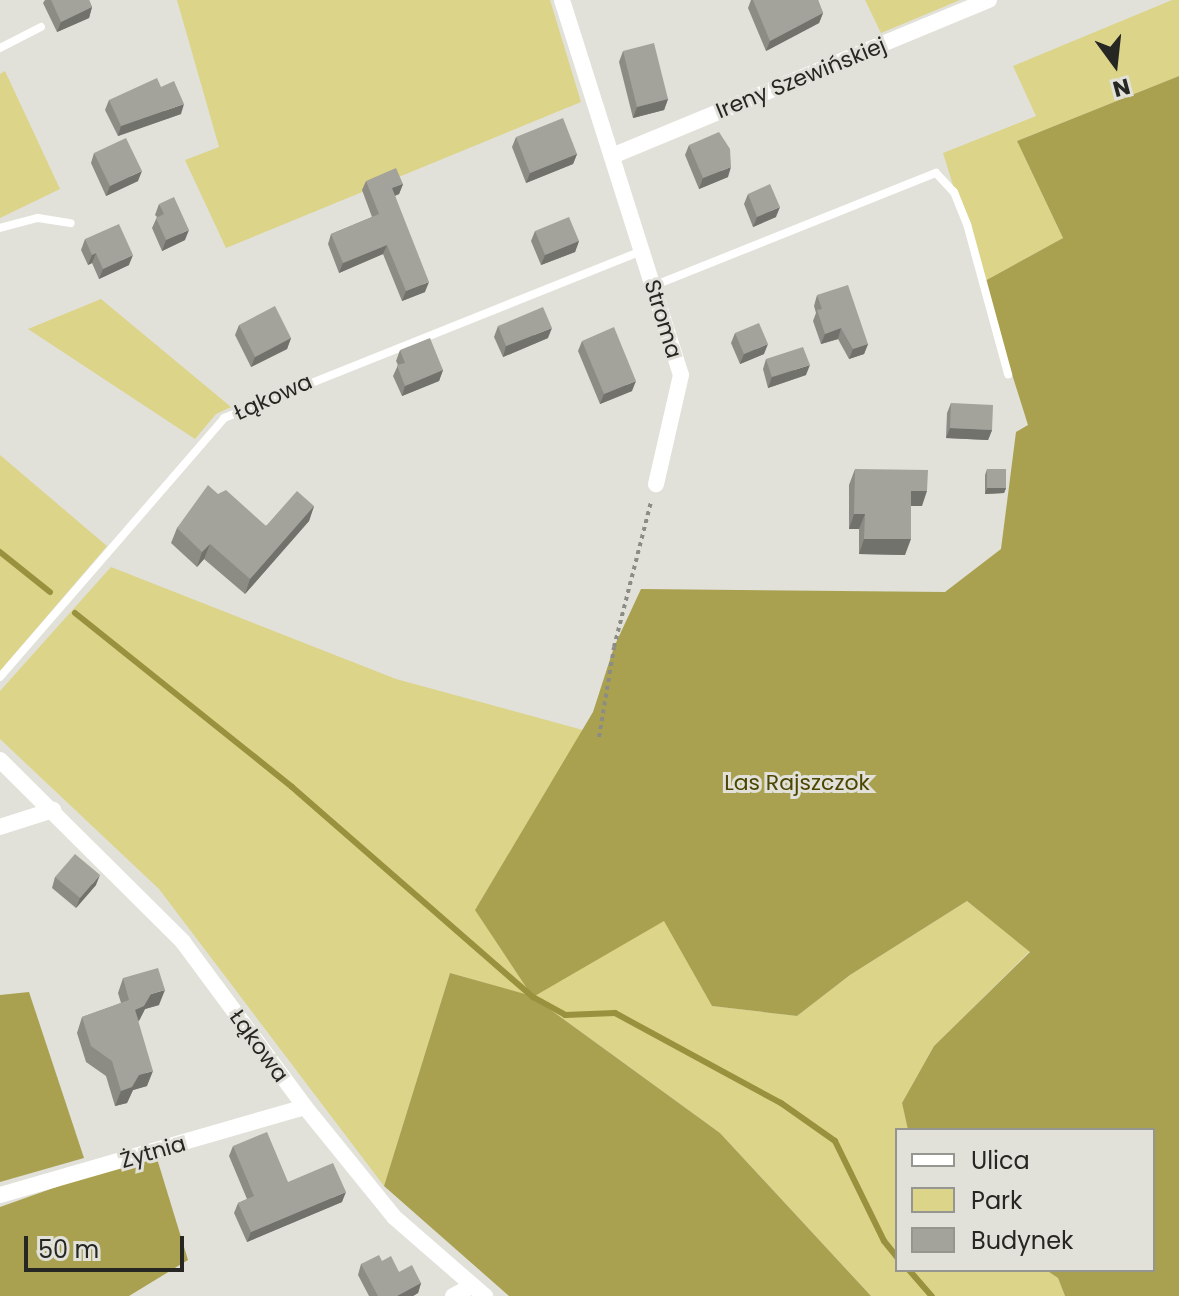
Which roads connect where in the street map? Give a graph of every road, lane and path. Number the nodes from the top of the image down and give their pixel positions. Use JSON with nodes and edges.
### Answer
{"nodes":[{"id":1,"x":562,"y":0,"type":"edge"},
{"id":2,"x":989,"y":0,"type":"edge"},
{"id":3,"x":41,"y":27,"type":"dead end"},
{"id":4,"x":0,"y":48,"type":"edge"},
{"id":5,"x":612,"y":156,"type":"junction"},
{"id":6,"x":71,"y":223,"type":"dead end"},
{"id":7,"x":0,"y":228,"type":"edge"},
{"id":8,"x":641,"y":251,"type":"junction"},
{"id":9,"x":653,"y":286,"type":"junction"},
{"id":10,"x":1008,"y":374,"type":"dead end"},
{"id":11,"x":656,"y":484,"type":"joint"},
{"id":12,"x":0,"y":677,"type":"edge"},
{"id":13,"x":599,"y":737,"type":"dead end"},
{"id":14,"x":0,"y":760,"type":"edge"},
{"id":15,"x":53,"y":810,"type":"junction"},
{"id":16,"x":0,"y":827,"type":"edge"},
{"id":17,"x":305,"y":1107,"type":"junction"},
{"id":18,"x":0,"y":1195,"type":"edge"},
{"id":19,"x":478,"y":1291,"type":"edge"},
{"id":20,"x":453,"y":1296,"type":"edge"}],
"edges":[{"from":1,"to":5,"type":"street","name":"Stroma"},
{"from":2,"to":5,"type":"street","name":"Ireny Szewińskiej"},
{"from":3,"to":4,"type":"lane"},
{"from":5,"to":8,"type":"street","name":"Stroma"},
{"from":6,"to":7,"type":"lane"},
{"from":8,"to":9,"type":"street","name":"Stroma"},
{"from":8,"to":12,"type":"lane","name":"Łąkowa"},
{"from":9,"to":10,"type":"lane"},
{"from":9,"to":11,"type":"street","name":"Stroma"},
{"from":11,"to":13,"type":"path"},
{"from":14,"to":15,"type":"street","name":"Łąkowa"},
{"from":15,"to":16,"type":"street"},
{"from":15,"to":17,"type":"street","name":"Łąkowa"},
{"from":17,"to":18,"type":"street","name":"Żytnia"},
{"from":17,"to":19,"type":"street","name":"Łąkowa"},
{"from":19,"to":20,"type":"street"}]}
